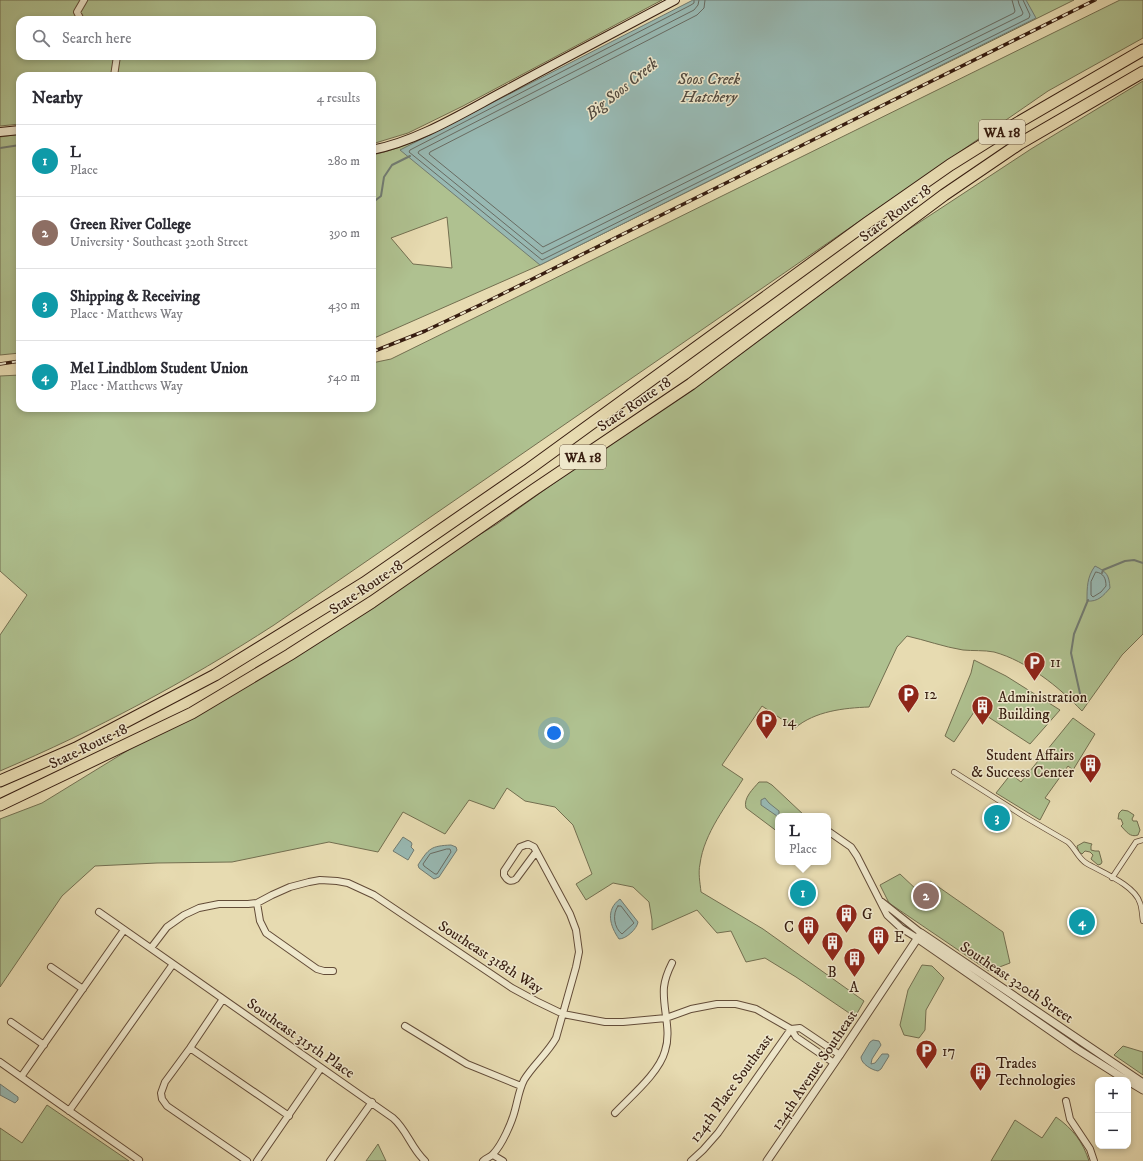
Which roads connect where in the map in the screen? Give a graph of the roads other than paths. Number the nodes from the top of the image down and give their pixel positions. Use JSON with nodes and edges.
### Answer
{"nodes":[{"id":1,"x":84,"y":0,"type":"edge"},
{"id":2,"x":675,"y":0,"type":"edge"},
{"id":3,"x":79,"y":16,"type":"edge"},
{"id":4,"x":1143,"y":50,"type":"edge"},
{"id":5,"x":116,"y":60,"type":"edge"},
{"id":6,"x":115,"y":72,"type":"edge"},
{"id":7,"x":1143,"y":72,"type":"edge"},
{"id":8,"x":16,"y":130,"type":"edge"},
{"id":9,"x":0,"y":132,"type":"edge"},
{"id":10,"x":376,"y":149,"type":"edge"},
{"id":11,"x":954,"y":772,"type":"dead end"},
{"id":12,"x":0,"y":781,"type":"edge"},
{"id":13,"x":0,"y":805,"type":"edge"},
{"id":14,"x":831,"y":833,"type":"edge"},
{"id":15,"x":1143,"y":840,"type":"edge"},
{"id":16,"x":536,"y":852,"type":"junction"},
{"id":17,"x":1112,"y":878,"type":"junction"},
{"id":18,"x":880,"y":899,"type":"junction"},
{"id":19,"x":257,"y":903,"type":"junction"},
{"id":20,"x":99,"y":912,"type":"dead end"},
{"id":21,"x":1143,"y":921,"type":"edge"},
{"id":22,"x":124,"y":930,"type":"junction"},
{"id":23,"x":919,"y":936,"type":"junction"},
{"id":24,"x":151,"y":948,"type":"junction"},
{"id":25,"x":672,"y":963,"type":"dead end"},
{"id":26,"x":172,"y":964,"type":"junction"},
{"id":27,"x":50,"y":967,"type":"dead end"},
{"id":28,"x":333,"y":971,"type":"dead end"},
{"id":29,"x":83,"y":989,"type":"junction"},
{"id":30,"x":223,"y":999,"type":"junction"},
{"id":31,"x":563,"y":1014,"type":"junction"},
{"id":32,"x":666,"y":1018,"type":"junction"},
{"id":33,"x":11,"y":1022,"type":"dead end"},
{"id":34,"x":406,"y":1026,"type":"dead end"},
{"id":35,"x":791,"y":1029,"type":"junction"},
{"id":36,"x":44,"y":1045,"type":"junction"},
{"id":37,"x":190,"y":1048,"type":"junction"},
{"id":38,"x":840,"y":1055,"type":"junction"},
{"id":39,"x":0,"y":1062,"type":"edge"},
{"id":40,"x":834,"y":1063,"type":"junction"},
{"id":41,"x":321,"y":1068,"type":"junction"},
{"id":42,"x":21,"y":1077,"type":"junction"},
{"id":43,"x":1121,"y":1077,"type":"edge"},
{"id":44,"x":1131,"y":1083,"type":"edge"},
{"id":45,"x":1143,"y":1083,"type":"edge"},
{"id":46,"x":521,"y":1086,"type":"junction"},
{"id":47,"x":1143,"y":1090,"type":"edge"},
{"id":48,"x":1066,"y":1101,"type":"dead end"},
{"id":49,"x":372,"y":1102,"type":"junction"},
{"id":50,"x":70,"y":1111,"type":"junction"},
{"id":51,"x":615,"y":1113,"type":"dead end"},
{"id":52,"x":289,"y":1116,"type":"junction"},
{"id":53,"x":493,"y":1155,"type":"junction"},
{"id":54,"x":139,"y":1160,"type":"dead end"},
{"id":55,"x":247,"y":1161,"type":"edge"},
{"id":56,"x":257,"y":1161,"type":"edge"},
{"id":57,"x":330,"y":1161,"type":"edge"},
{"id":58,"x":425,"y":1161,"type":"edge"},
{"id":59,"x":483,"y":1161,"type":"edge"},
{"id":60,"x":503,"y":1161,"type":"edge"},
{"id":61,"x":691,"y":1161,"type":"edge"},
{"id":62,"x":767,"y":1161,"type":"edge"},
{"id":63,"x":1094,"y":1161,"type":"edge"}],
"edges":[{"from":1,"to":3,"type":"street"},
{"from":2,"to":10,"type":"main road"},
{"from":4,"to":12,"type":"highway","name":"State Route 18","number":"WA 18"},
{"from":5,"to":6,"type":"street"},
{"from":7,"to":13,"type":"highway","name":"State Route 18","number":"WA 18"},
{"from":8,"to":9,"type":"main road"},
{"from":11,"to":17,"type":"street"},
{"from":14,"to":18,"type":"street","name":"Southeast 320th Street"},
{"from":15,"to":17,"type":"street"},
{"from":16,"to":16,"type":"street"},
{"from":16,"to":31,"type":"street"},
{"from":17,"to":21,"type":"street"},
{"from":18,"to":23,"type":"street","name":"Southeast 320th Street"},
{"from":18,"to":23,"type":"street","name":"Southeast 320th Street"},
{"from":19,"to":24,"type":"street"},
{"from":19,"to":28,"type":"street"},
{"from":19,"to":31,"type":"street","name":"Southeast 318th Way"},
{"from":20,"to":22,"type":"street","name":"Southeast 315th Place"},
{"from":22,"to":24,"type":"street","name":"Southeast 315th Place"},
{"from":22,"to":29,"type":"street"},
{"from":23,"to":38,"type":"street","name":"124th Avenue Southeast"},
{"from":23,"to":43,"type":"street","name":"Southeast 320th Street"},
{"from":23,"to":45,"type":"street","name":"Southeast 320th Street"},
{"from":24,"to":26,"type":"street","name":"Southeast 315th Place"},
{"from":25,"to":32,"type":"street"},
{"from":26,"to":30,"type":"street","name":"Southeast 315th Place"},
{"from":26,"to":50,"type":"street"},
{"from":27,"to":29,"type":"street"},
{"from":29,"to":36,"type":"street"},
{"from":30,"to":37,"type":"street"},
{"from":30,"to":41,"type":"street","name":"Southeast 315th Place"},
{"from":31,"to":32,"type":"street","name":"Southeast 318th Way"},
{"from":31,"to":46,"type":"street"},
{"from":32,"to":35,"type":"street","name":"Southeast 318th Way"},
{"from":32,"to":51,"type":"street"},
{"from":33,"to":36,"type":"street"},
{"from":34,"to":46,"type":"street"},
{"from":35,"to":38,"type":"street","name":"Southeast 318th Way"},
{"from":35,"to":40,"type":"street","name":"Southeast 318th Way"},
{"from":35,"to":61,"type":"street","name":"124th Place Southeast"},
{"from":36,"to":42,"type":"street"},
{"from":37,"to":52,"type":"street"},
{"from":37,"to":55,"type":"street"},
{"from":38,"to":40,"type":"street","name":"124th Avenue Southeast"},
{"from":39,"to":42,"type":"street"},
{"from":40,"to":62,"type":"street","name":"124th Avenue Southeast"},
{"from":41,"to":49,"type":"street","name":"Southeast 315th Place"},
{"from":41,"to":52,"type":"street"},
{"from":42,"to":50,"type":"street"},
{"from":44,"to":47,"type":"street","name":"Southeast 320th Street"},
{"from":46,"to":53,"type":"street"},
{"from":48,"to":63,"type":"street"},
{"from":49,"to":57,"type":"street"},
{"from":49,"to":58,"type":"street","name":"Southeast 315th Place"},
{"from":50,"to":54,"type":"street"},
{"from":52,"to":56,"type":"street"},
{"from":53,"to":59,"type":"street"},
{"from":53,"to":60,"type":"street"}]}
